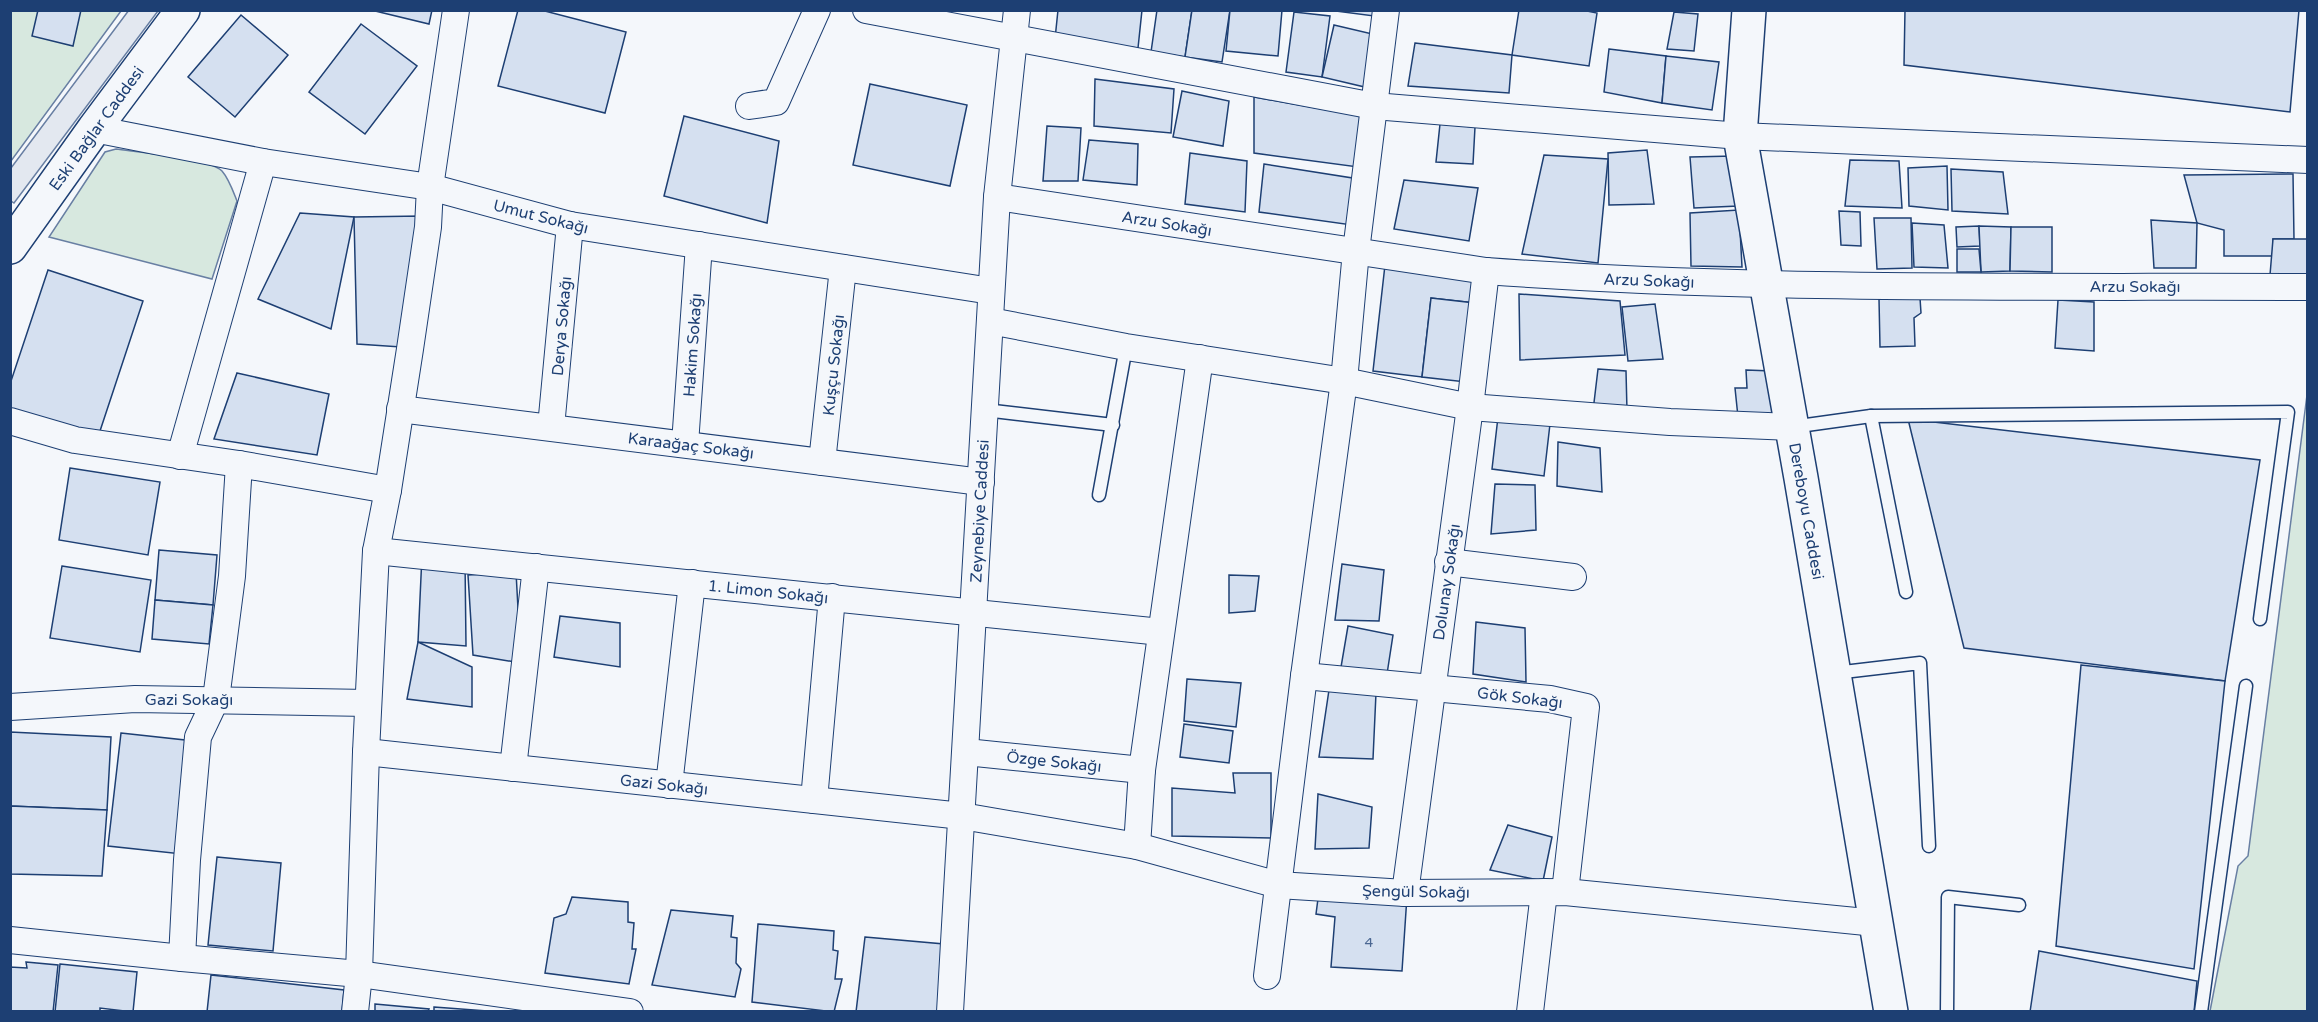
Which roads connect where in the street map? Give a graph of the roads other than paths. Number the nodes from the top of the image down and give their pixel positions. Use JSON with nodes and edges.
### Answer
{"nodes":[{"id":1,"x":183,"y":10,"type":"edge"},
{"id":2,"x":456,"y":10,"type":"edge"},
{"id":3,"x":817,"y":10,"type":"edge"},
{"id":4,"x":866,"y":10,"type":"edge"},
{"id":5,"x":1017,"y":10,"type":"edge"},
{"id":6,"x":1386,"y":10,"type":"edge"},
{"id":7,"x":1749,"y":10,"type":"edge"},
{"id":8,"x":1013,"y":38,"type":"junction"},
{"id":9,"x":749,"y":106,"type":"dead end"},
{"id":10,"x":1374,"y":106,"type":"junction"},
{"id":11,"x":94,"y":129,"type":"junction"},
{"id":12,"x":1740,"y":136,"type":"junction"},
{"id":13,"x":2307,"y":160,"type":"edge"},
{"id":14,"x":263,"y":162,"type":"junction"},
{"id":15,"x":430,"y":187,"type":"junction"},
{"id":16,"x":997,"y":197,"type":"junction"},
{"id":17,"x":570,"y":225,"type":"junction"},
{"id":18,"x":699,"y":245,"type":"junction"},
{"id":19,"x":10,"y":248,"type":"edge"},
{"id":20,"x":1356,"y":251,"type":"junction"},
{"id":21,"x":843,"y":268,"type":"junction"},
{"id":22,"x":1486,"y":271,"type":"junction"},
{"id":23,"x":1767,"y":285,"type":"junction"},
{"id":24,"x":2307,"y":287,"type":"edge"},
{"id":25,"x":991,"y":291,"type":"junction"},
{"id":26,"x":990,"y":321,"type":"junction"},
{"id":27,"x":1126,"y":347,"type":"junction"},
{"id":28,"x":1200,"y":358,"type":"junction"},
{"id":29,"x":1344,"y":381,"type":"junction"},
{"id":30,"x":1470,"y":407,"type":"junction"},
{"id":31,"x":400,"y":409,"type":"junction"},
{"id":32,"x":985,"y":410,"type":"junction"},
{"id":33,"x":1871,"y":416,"type":"junction"},
{"id":34,"x":10,"y":421,"type":"edge"},
{"id":35,"x":1113,"y":425,"type":"junction"},
{"id":36,"x":551,"y":427,"type":"junction"},
{"id":37,"x":1792,"y":427,"type":"junction"},
{"id":38,"x":685,"y":444,"type":"junction"},
{"id":39,"x":180,"y":456,"type":"junction"},
{"id":40,"x":822,"y":462,"type":"junction"},
{"id":41,"x":238,"y":464,"type":"junction"},
{"id":42,"x":981,"y":482,"type":"junction"},
{"id":43,"x":388,"y":490,"type":"junction"},
{"id":44,"x":1099,"y":495,"type":"dead end"},
{"id":45,"x":376,"y":551,"type":"junction"},
{"id":46,"x":1448,"y":562,"type":"junction"},
{"id":47,"x":536,"y":567,"type":"junction"},
{"id":48,"x":1573,"y":577,"type":"dead end"},
{"id":49,"x":692,"y":583,"type":"junction"},
{"id":50,"x":1906,"y":592,"type":"dead end"},
{"id":51,"x":832,"y":597,"type":"junction"},
{"id":52,"x":974,"y":612,"type":"junction"},
{"id":53,"x":2260,"y":619,"type":"dead end"},
{"id":54,"x":1161,"y":632,"type":"junction"},
{"id":55,"x":1834,"y":673,"type":"junction"},
{"id":56,"x":1304,"y":676,"type":"junction"},
{"id":57,"x":2246,"y":686,"type":"dead end"},
{"id":58,"x":1432,"y":688,"type":"junction"},
{"id":59,"x":216,"y":699,"type":"junction"},
{"id":60,"x":368,"y":703,"type":"junction"},
{"id":61,"x":10,"y":707,"type":"edge"},
{"id":62,"x":366,"y":752,"type":"junction"},
{"id":63,"x":966,"y":752,"type":"junction"},
{"id":64,"x":513,"y":768,"type":"junction"},
{"id":65,"x":1142,"y":770,"type":"junction"},
{"id":66,"x":669,"y":784,"type":"junction"},
{"id":67,"x":814,"y":801,"type":"junction"},
{"id":68,"x":963,"y":816,"type":"junction"},
{"id":69,"x":1137,"y":846,"type":"junction"},
{"id":70,"x":1929,"y":846,"type":"dead end"},
{"id":71,"x":1278,"y":885,"type":"junction"},
{"id":72,"x":1555,"y":892,"type":"junction"},
{"id":73,"x":1405,"y":893,"type":"junction"},
{"id":74,"x":2019,"y":905,"type":"dead end"},
{"id":75,"x":1876,"y":923,"type":"junction"},
{"id":76,"x":10,"y":940,"type":"edge"},
{"id":77,"x":182,"y":958,"type":"junction"},
{"id":78,"x":359,"y":974,"type":"junction"},
{"id":79,"x":1267,"y":976,"type":"dead end"},
{"id":80,"x":355,"y":1011,"type":"edge"},
{"id":81,"x":630,"y":1011,"type":"edge"},
{"id":82,"x":950,"y":1011,"type":"edge"},
{"id":83,"x":1530,"y":1011,"type":"edge"},
{"id":84,"x":1891,"y":1011,"type":"edge"},
{"id":85,"x":1947,"y":1011,"type":"edge"},
{"id":86,"x":2201,"y":1011,"type":"edge"}],
"edges":[{"from":1,"to":11,"type":"main road","name":"Eski Bağlar Caddesi"},
{"from":2,"to":15,"type":"street"},
{"from":3,"to":9,"type":"street"},
{"from":4,"to":8,"type":"street"},
{"from":5,"to":8,"type":"street","name":"Zeynebiye Caddesi"},
{"from":6,"to":10,"type":"street"},
{"from":7,"to":12,"type":"main road","name":"Dereboyu Caddesi"},
{"from":8,"to":10,"type":"street"},
{"from":8,"to":16,"type":"street","name":"Zeynebiye Caddesi"},
{"from":10,"to":12,"type":"street"},
{"from":10,"to":20,"type":"street"},
{"from":11,"to":14,"type":"street","name":"Umut Sokağı"},
{"from":11,"to":19,"type":"main road","name":"Eski Bağlar Caddesi"},
{"from":12,"to":13,"type":"street"},
{"from":12,"to":23,"type":"main road","name":"Dereboyu Caddesi"},
{"from":14,"to":15,"type":"street","name":"Umut Sokağı"},
{"from":14,"to":39,"type":"street"},
{"from":15,"to":17,"type":"street","name":"Umut Sokağı"},
{"from":15,"to":31,"type":"street"},
{"from":16,"to":20,"type":"street","name":"Arzu Sokağı"},
{"from":16,"to":25,"type":"street","name":"Zeynebiye Caddesi"},
{"from":17,"to":18,"type":"street","name":"Umut Sokağı"},
{"from":17,"to":36,"type":"street","name":"Derya Sokağı"},
{"from":18,"to":21,"type":"street","name":"Umut Sokağı"},
{"from":18,"to":38,"type":"street","name":"Hakim Sokağı"},
{"from":20,"to":22,"type":"street","name":"Arzu Sokağı"},
{"from":20,"to":29,"type":"street"},
{"from":21,"to":25,"type":"street","name":"Umut Sokağı"},
{"from":21,"to":40,"type":"street","name":"Kuşçu Sokağı"},
{"from":22,"to":23,"type":"street","name":"Arzu Sokağı"},
{"from":22,"to":30,"type":"street","name":"Dolunay Sokağı"},
{"from":23,"to":24,"type":"street","name":"Arzu Sokağı"},
{"from":23,"to":37,"type":"main road","name":"Dereboyu Caddesi"},
{"from":25,"to":26,"type":"street","name":"Zeynebiye Caddesi"},
{"from":26,"to":27,"type":"street"},
{"from":26,"to":32,"type":"street","name":"Zeynebiye Caddesi"},
{"from":27,"to":28,"type":"street"},
{"from":27,"to":35,"type":"lane"},
{"from":28,"to":29,"type":"street"},
{"from":28,"to":54,"type":"street"},
{"from":29,"to":30,"type":"street"},
{"from":29,"to":56,"type":"street"},
{"from":30,"to":37,"type":"street"},
{"from":30,"to":46,"type":"street","name":"Dolunay Sokağı"},
{"from":31,"to":36,"type":"street","name":"Karaağaç Sokağı"},
{"from":31,"to":43,"type":"street"},
{"from":32,"to":35,"type":"lane"},
{"from":32,"to":42,"type":"street","name":"Zeynebiye Caddesi"},
{"from":33,"to":37,"type":"lane"},
{"from":33,"to":50,"type":"lane"},
{"from":33,"to":53,"type":"lane"},
{"from":34,"to":39,"type":"street"},
{"from":35,"to":44,"type":"lane"},
{"from":36,"to":38,"type":"street","name":"Karaağaç Sokağı"},
{"from":37,"to":55,"type":"main road","name":"Dereboyu Caddesi"},
{"from":38,"to":40,"type":"street","name":"Karaağaç Sokağı"},
{"from":39,"to":41,"type":"street"},
{"from":40,"to":42,"type":"street","name":"Karaağaç Sokağı"},
{"from":41,"to":43,"type":"street"},
{"from":41,"to":59,"type":"street"},
{"from":42,"to":52,"type":"street","name":"Zeynebiye Caddesi"},
{"from":43,"to":45,"type":"street"},
{"from":45,"to":47,"type":"street","name":"1. Limon Sokağı"},
{"from":45,"to":60,"type":"street"},
{"from":46,"to":48,"type":"street"},
{"from":46,"to":58,"type":"street","name":"Dolunay Sokağı"},
{"from":47,"to":49,"type":"street","name":"1. Limon Sokağı"},
{"from":47,"to":64,"type":"street"},
{"from":49,"to":51,"type":"street","name":"1. Limon Sokağı"},
{"from":49,"to":66,"type":"street"},
{"from":51,"to":52,"type":"street","name":"1. Limon Sokağı"},
{"from":51,"to":67,"type":"street"},
{"from":52,"to":54,"type":"street","name":"1. Limon Sokağı"},
{"from":52,"to":63,"type":"street","name":"Zeynebiye Caddesi"},
{"from":54,"to":65,"type":"street"},
{"from":55,"to":70,"type":"lane"},
{"from":55,"to":75,"type":"main road","name":"Dereboyu Caddesi"},
{"from":56,"to":58,"type":"street","name":"Gök Sokağı"},
{"from":56,"to":71,"type":"street"},
{"from":57,"to":86,"type":"lane"},
{"from":58,"to":72,"type":"street","name":"Gök Sokağı"},
{"from":58,"to":73,"type":"street","name":"Dolunay Sokağı"},
{"from":59,"to":60,"type":"street","name":"Gazi Sokağı"},
{"from":59,"to":61,"type":"street","name":"Gazi Sokağı"},
{"from":59,"to":77,"type":"street"},
{"from":60,"to":62,"type":"street"},
{"from":62,"to":64,"type":"street","name":"Gazi Sokağı"},
{"from":62,"to":78,"type":"street"},
{"from":63,"to":65,"type":"street","name":"Özge Sokağı"},
{"from":63,"to":68,"type":"street","name":"Zeynebiye Caddesi"},
{"from":64,"to":66,"type":"street","name":"Gazi Sokağı"},
{"from":65,"to":69,"type":"street"},
{"from":66,"to":67,"type":"street","name":"Gazi Sokağı"},
{"from":67,"to":68,"type":"street","name":"Gazi Sokağı"},
{"from":68,"to":69,"type":"street","name":"Şengül Sokağı"},
{"from":68,"to":82,"type":"street","name":"Zeynebiye Caddesi"},
{"from":69,"to":71,"type":"street","name":"Şengül Sokağı"},
{"from":71,"to":73,"type":"street","name":"Şengül Sokağı"},
{"from":71,"to":79,"type":"street"},
{"from":72,"to":73,"type":"street","name":"Şengül Sokağı"},
{"from":72,"to":75,"type":"street","name":"Şengül Sokağı"},
{"from":72,"to":83,"type":"street"},
{"from":74,"to":85,"type":"lane"},
{"from":75,"to":84,"type":"main road","name":"Dereboyu Caddesi"},
{"from":76,"to":77,"type":"street"},
{"from":77,"to":78,"type":"street"},
{"from":78,"to":80,"type":"street"},
{"from":78,"to":81,"type":"street"}]}
